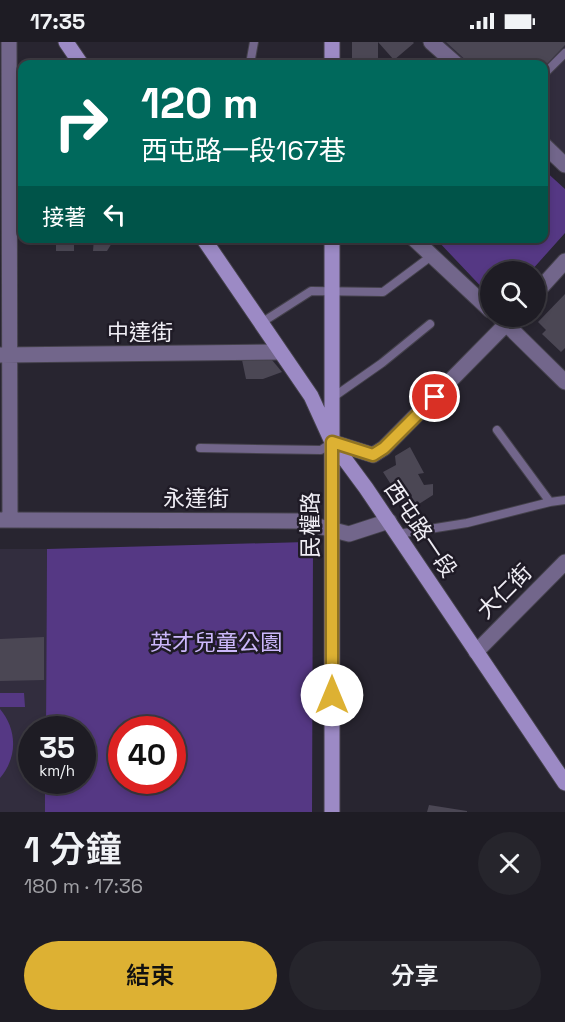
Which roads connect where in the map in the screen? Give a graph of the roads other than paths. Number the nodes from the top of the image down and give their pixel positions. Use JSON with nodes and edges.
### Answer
{"nodes":[{"id":1,"x":9,"y":42,"type":"edge"},
{"id":2,"x":66,"y":42,"type":"edge"},
{"id":3,"x":254,"y":42,"type":"edge"},
{"id":4,"x":332,"y":42,"type":"edge"},
{"id":5,"x":431,"y":42,"type":"edge"},
{"id":6,"x":565,"y":53,"type":"edge"},
{"id":7,"x":78,"y":60,"type":"edge"},
{"id":8,"x":251,"y":60,"type":"edge"},
{"id":9,"x":332,"y":60,"type":"edge"},
{"id":10,"x":451,"y":60,"type":"edge"},
{"id":11,"x":548,"y":70,"type":"edge"},
{"id":12,"x":548,"y":149,"type":"edge"},
{"id":13,"x":10,"y":164,"type":"edge"},
{"id":14,"x":565,"y":165,"type":"edge"},
{"id":15,"x":206,"y":243,"type":"edge"},
{"id":16,"x":332,"y":243,"type":"edge"},
{"id":17,"x":417,"y":243,"type":"edge"},
{"id":18,"x":430,"y":257,"type":"junction"},
{"id":19,"x":565,"y":261,"type":"edge"},
{"id":20,"x":546,"y":282,"type":"edge"},
{"id":21,"x":332,"y":290,"type":"junction"},
{"id":22,"x":480,"y":301,"type":"edge"},
{"id":23,"x":261,"y":323,"type":"junction"},
{"id":24,"x":430,"y":324,"type":"dead end"},
{"id":25,"x":498,"y":327,"type":"edge"},
{"id":26,"x":513,"y":327,"type":"edge"},
{"id":27,"x":280,"y":352,"type":"junction"},
{"id":28,"x":5,"y":355,"type":"edge"},
{"id":29,"x":565,"y":382,"type":"edge"},
{"id":30,"x":331,"y":399,"type":"junction"},
{"id":31,"x":496,"y":430,"type":"dead end"},
{"id":32,"x":332,"y":442,"type":"junction"},
{"id":33,"x":200,"y":448,"type":"dead end"},
{"id":34,"x":565,"y":500,"type":"edge"},
{"id":35,"x":550,"y":502,"type":"junction"},
{"id":36,"x":5,"y":520,"type":"edge"},
{"id":37,"x":389,"y":520,"type":"junction"},
{"id":38,"x":333,"y":529,"type":"junction"},
{"id":39,"x":398,"y":534,"type":"junction"},
{"id":40,"x":565,"y":562,"type":"edge"},
{"id":41,"x":476,"y":652,"type":"junction"},
{"id":42,"x":565,"y":783,"type":"edge"},
{"id":43,"x":332,"y":812,"type":"edge"}],
"edges":[{"from":1,"to":13,"type":"street"},
{"from":2,"to":7,"type":"street"},
{"from":3,"to":8,"type":"lane"},
{"from":4,"to":9,"type":"street"},
{"from":5,"to":10,"type":"street"},
{"from":6,"to":11,"type":"lane"},
{"from":12,"to":14,"type":"street"},
{"from":13,"to":28,"type":"street"},
{"from":15,"to":23,"type":"street","name":"西屯路一段"},
{"from":16,"to":21,"type":"street","name":"民權路"},
{"from":17,"to":18,"type":"street"},
{"from":18,"to":21,"type":"lane"},
{"from":18,"to":22,"type":"street"},
{"from":19,"to":20,"type":"street"},
{"from":21,"to":23,"type":"lane"},
{"from":21,"to":30,"type":"street","name":"民權路"},
{"from":23,"to":27,"type":"street","name":"西屯路一段"},
{"from":24,"to":30,"type":"lane"},
{"from":25,"to":32,"type":"street"},
{"from":26,"to":29,"type":"street"},
{"from":27,"to":28,"type":"street","name":"中達街"},
{"from":27,"to":32,"type":"street","name":"西屯路一段"},
{"from":28,"to":36,"type":"street"},
{"from":30,"to":32,"type":"street","name":"民權路"},
{"from":31,"to":35,"type":"lane"},
{"from":32,"to":33,"type":"lane"},
{"from":32,"to":37,"type":"street","name":"西屯路一段"},
{"from":32,"to":38,"type":"street","name":"民權路"},
{"from":34,"to":35,"type":"lane"},
{"from":35,"to":39,"type":"lane"},
{"from":36,"to":38,"type":"street","name":"永達街"},
{"from":37,"to":38,"type":"street","name":"永達街"},
{"from":37,"to":39,"type":"street","name":"西屯路一段"},
{"from":38,"to":43,"type":"street","name":"民權路"},
{"from":39,"to":41,"type":"street","name":"西屯路一段"},
{"from":40,"to":41,"type":"street","name":"大仁街"},
{"from":41,"to":42,"type":"street","name":"西屯路一段"}]}
